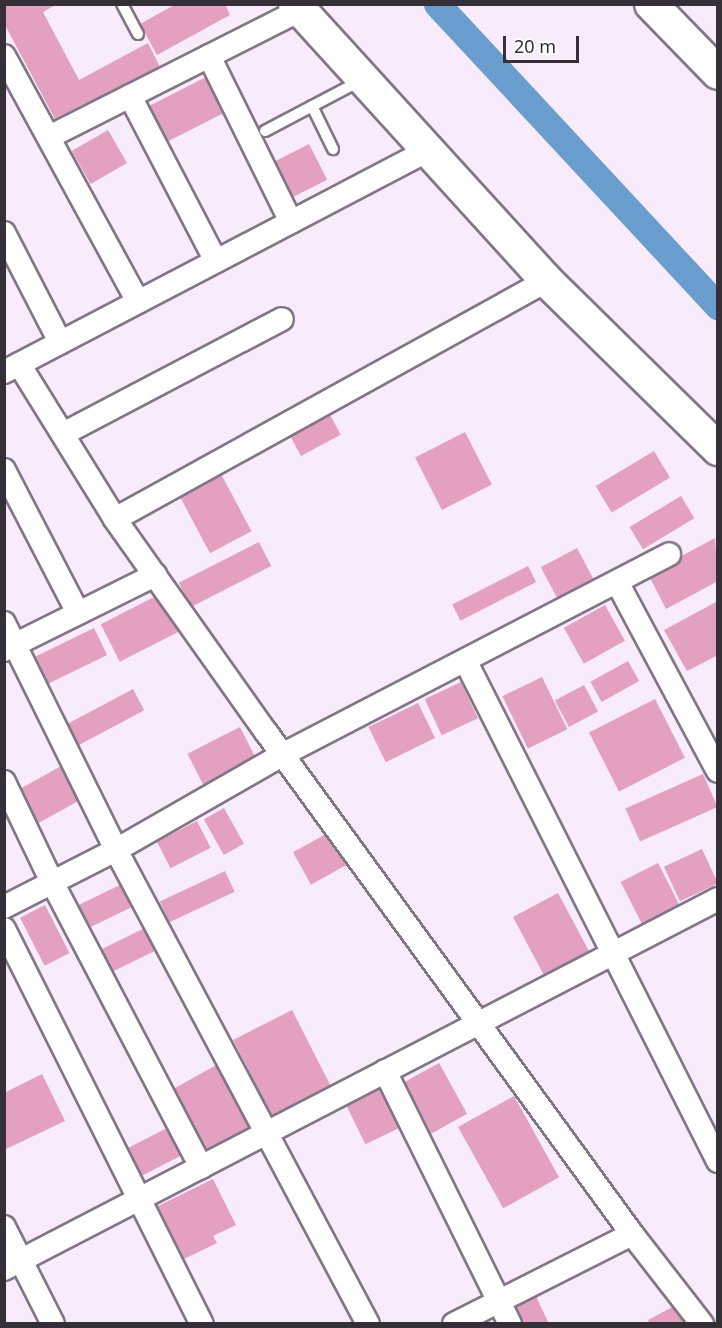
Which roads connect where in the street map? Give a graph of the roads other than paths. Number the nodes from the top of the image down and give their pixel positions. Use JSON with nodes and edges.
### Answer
{"nodes":[{"id":1,"x":122,"y":4,"type":"edge"},
{"id":2,"x":651,"y":4,"type":"edge"},
{"id":3,"x":298,"y":7,"type":"edge"},
{"id":4,"x":138,"y":34,"type":"dead end"},
{"id":5,"x":4,"y":56,"type":"edge"},
{"id":6,"x":209,"y":56,"type":"junction"},
{"id":7,"x":717,"y":74,"type":"edge"},
{"id":8,"x":363,"y":80,"type":"junction"},
{"id":9,"x":130,"y":96,"type":"junction"},
{"id":10,"x":312,"y":106,"type":"junction"},
{"id":11,"x":265,"y":131,"type":"dead end"},
{"id":12,"x":49,"y":137,"type":"junction"},
{"id":13,"x":333,"y":149,"type":"dead end"},
{"id":14,"x":428,"y":150,"type":"junction"},
{"id":15,"x":291,"y":222,"type":"junction"},
{"id":16,"x":4,"y":233,"type":"edge"},
{"id":17,"x":216,"y":261,"type":"junction"},
{"id":18,"x":547,"y":281,"type":"junction"},
{"id":19,"x":138,"y":302,"type":"junction"},
{"id":20,"x":282,"y":319,"type":"dead end"},
{"id":21,"x":60,"y":342,"type":"junction"},
{"id":22,"x":12,"y":368,"type":"edge"},
{"id":23,"x":63,"y":434,"type":"junction"},
{"id":24,"x":717,"y":449,"type":"edge"},
{"id":25,"x":4,"y":470,"type":"edge"},
{"id":26,"x":116,"y":519,"type":"junction"},
{"id":27,"x":669,"y":554,"type":"dead end"},
{"id":28,"x":156,"y":575,"type":"junction"},
{"id":29,"x":617,"y":582,"type":"junction"},
{"id":30,"x":78,"y":613,"type":"junction"},
{"id":31,"x":4,"y":623,"type":"edge"},
{"id":32,"x":10,"y":647,"type":"edge"},
{"id":33,"x":466,"y":662,"type":"junction"},
{"id":34,"x":282,"y":755,"type":"junction"},
{"id":35,"x":717,"y":771,"type":"edge"},
{"id":36,"x":4,"y":782,"type":"edge"},
{"id":37,"x":116,"y":850,"type":"junction"},
{"id":38,"x":52,"y":882,"type":"junction"},
{"id":39,"x":717,"y":899,"type":"edge"},
{"id":40,"x":4,"y":907,"type":"edge"},
{"id":41,"x":4,"y":929,"type":"edge"},
{"id":42,"x":612,"y":954,"type":"junction"},
{"id":43,"x":479,"y":1023,"type":"junction"},
{"id":44,"x":385,"y":1071,"type":"junction"},
{"id":45,"x":269,"y":1132,"type":"junction"},
{"id":46,"x":717,"y":1161,"type":"edge"},
{"id":47,"x":201,"y":1167,"type":"junction"},
{"id":48,"x":139,"y":1198,"type":"junction"},
{"id":49,"x":4,"y":1227,"type":"edge"},
{"id":50,"x":632,"y":1234,"type":"junction"},
{"id":51,"x":13,"y":1265,"type":"edge"},
{"id":52,"x":499,"y":1302,"type":"junction"},
{"id":53,"x":53,"y":1323,"type":"edge"},
{"id":54,"x":202,"y":1323,"type":"edge"},
{"id":55,"x":368,"y":1323,"type":"edge"},
{"id":56,"x":454,"y":1323,"type":"edge"},
{"id":57,"x":510,"y":1323,"type":"edge"},
{"id":58,"x":702,"y":1323,"type":"edge"}],
"edges":[{"from":1,"to":4,"type":"lane"},
{"from":2,"to":7,"type":"main road"},
{"from":3,"to":6,"type":"street"},
{"from":3,"to":8,"type":"main road"},
{"from":5,"to":12,"type":"street"},
{"from":6,"to":9,"type":"street"},
{"from":6,"to":15,"type":"street"},
{"from":8,"to":10,"type":"lane"},
{"from":8,"to":14,"type":"main road"},
{"from":9,"to":12,"type":"street"},
{"from":9,"to":17,"type":"street"},
{"from":10,"to":11,"type":"lane"},
{"from":10,"to":13,"type":"lane"},
{"from":12,"to":19,"type":"street"},
{"from":14,"to":15,"type":"street"},
{"from":14,"to":18,"type":"main road"},
{"from":15,"to":17,"type":"street"},
{"from":16,"to":21,"type":"street"},
{"from":17,"to":19,"type":"street"},
{"from":18,"to":24,"type":"main road"},
{"from":18,"to":26,"type":"street"},
{"from":19,"to":21,"type":"street"},
{"from":20,"to":23,"type":"street"},
{"from":21,"to":22,"type":"street"},
{"from":22,"to":23,"type":"street"},
{"from":23,"to":26,"type":"street"},
{"from":25,"to":30,"type":"street"},
{"from":26,"to":28,"type":"street"},
{"from":27,"to":29,"type":"street"},
{"from":28,"to":30,"type":"street"},
{"from":28,"to":34,"type":"street"},
{"from":29,"to":33,"type":"street"},
{"from":29,"to":35,"type":"street"},
{"from":30,"to":32,"type":"street"},
{"from":31,"to":32,"type":"street"},
{"from":32,"to":37,"type":"street"},
{"from":33,"to":34,"type":"street"},
{"from":33,"to":42,"type":"street"},
{"from":34,"to":37,"type":"street"},
{"from":34,"to":43,"type":"street"},
{"from":36,"to":38,"type":"street"},
{"from":37,"to":38,"type":"street"},
{"from":37,"to":45,"type":"street"},
{"from":38,"to":40,"type":"street"},
{"from":38,"to":47,"type":"street"},
{"from":39,"to":42,"type":"street"},
{"from":41,"to":48,"type":"street"},
{"from":42,"to":43,"type":"street"},
{"from":42,"to":46,"type":"street"},
{"from":43,"to":44,"type":"street"},
{"from":43,"to":50,"type":"street"},
{"from":44,"to":45,"type":"street"},
{"from":44,"to":52,"type":"street"},
{"from":45,"to":47,"type":"street"},
{"from":45,"to":55,"type":"street"},
{"from":47,"to":48,"type":"street"},
{"from":48,"to":51,"type":"street"},
{"from":48,"to":54,"type":"street"},
{"from":49,"to":51,"type":"street"},
{"from":50,"to":52,"type":"street"},
{"from":50,"to":58,"type":"street"},
{"from":51,"to":53,"type":"street"},
{"from":52,"to":56,"type":"street"},
{"from":52,"to":57,"type":"street"}]}
